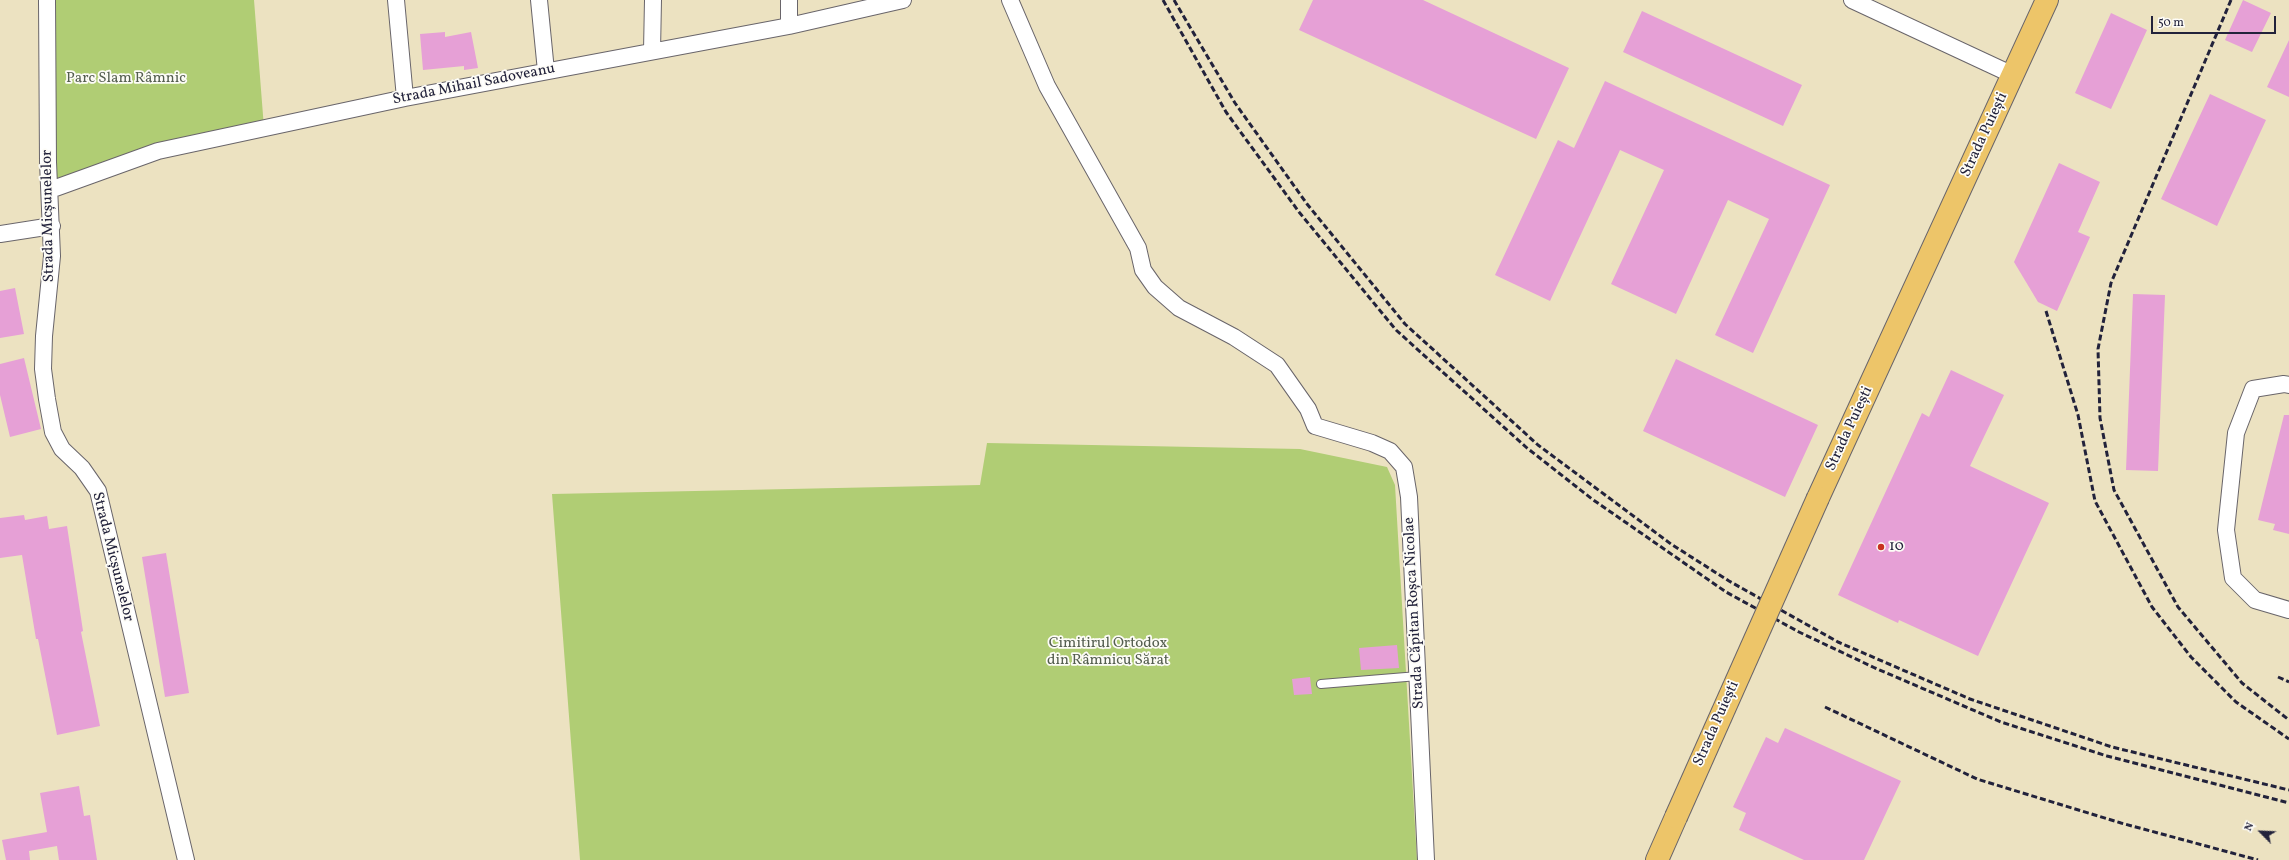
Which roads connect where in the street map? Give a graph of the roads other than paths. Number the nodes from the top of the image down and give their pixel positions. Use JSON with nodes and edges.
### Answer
{"nodes":[{"id":1,"x":47,"y":0,"type":"edge"},
{"id":2,"x":396,"y":0,"type":"edge"},
{"id":3,"x":539,"y":0,"type":"edge"},
{"id":4,"x":653,"y":0,"type":"edge"},
{"id":5,"x":789,"y":0,"type":"edge"},
{"id":6,"x":903,"y":0,"type":"edge"},
{"id":7,"x":1010,"y":0,"type":"edge"},
{"id":8,"x":1852,"y":0,"type":"edge"},
{"id":9,"x":2048,"y":0,"type":"edge"},
{"id":10,"x":789,"y":26,"type":"junction"},
{"id":11,"x":652,"y":51,"type":"junction"},
{"id":12,"x":546,"y":71,"type":"junction"},
{"id":13,"x":2013,"y":75,"type":"junction"},
{"id":14,"x":404,"y":98,"type":"junction"},
{"id":15,"x":50,"y":190,"type":"junction"},
{"id":16,"x":52,"y":226,"type":"junction"},
{"id":17,"x":0,"y":234,"type":"edge"},
{"id":18,"x":2289,"y":385,"type":"edge"},
{"id":19,"x":2289,"y":610,"type":"edge"},
{"id":20,"x":1418,"y":676,"type":"junction"},
{"id":21,"x":1321,"y":684,"type":"dead end"},
{"id":22,"x":186,"y":860,"type":"edge"},
{"id":23,"x":1426,"y":860,"type":"edge"},
{"id":24,"x":1657,"y":860,"type":"edge"}],
"edges":[{"from":1,"to":15,"type":"street","name":"Strada Micșunelelor"},
{"from":2,"to":14,"type":"street"},
{"from":3,"to":12,"type":"street"},
{"from":4,"to":11,"type":"street"},
{"from":5,"to":10,"type":"street"},
{"from":6,"to":10,"type":"street","name":"Strada Mihail Sadoveanu"},
{"from":7,"to":20,"type":"street","name":"Strada Căpitan Roșca Nicolae"},
{"from":8,"to":13,"type":"street"},
{"from":9,"to":13,"type":"main road","name":"Strada Puiești"},
{"from":10,"to":11,"type":"street","name":"Strada Mihail Sadoveanu"},
{"from":11,"to":12,"type":"street","name":"Strada Mihail Sadoveanu"},
{"from":12,"to":14,"type":"street","name":"Strada Mihail Sadoveanu"},
{"from":13,"to":24,"type":"main road","name":"Strada Puiești","bridge":true},
{"from":14,"to":15,"type":"street","name":"Strada Mihail Sadoveanu"},
{"from":15,"to":16,"type":"street","name":"Strada Micșunelelor"},
{"from":16,"to":17,"type":"street"},
{"from":16,"to":22,"type":"street","name":"Strada Micșunelelor"},
{"from":18,"to":19,"type":"street"},
{"from":20,"to":21,"type":"lane"},
{"from":20,"to":23,"type":"street","name":"Strada Căpitan Roșca Nicolae"}]}
